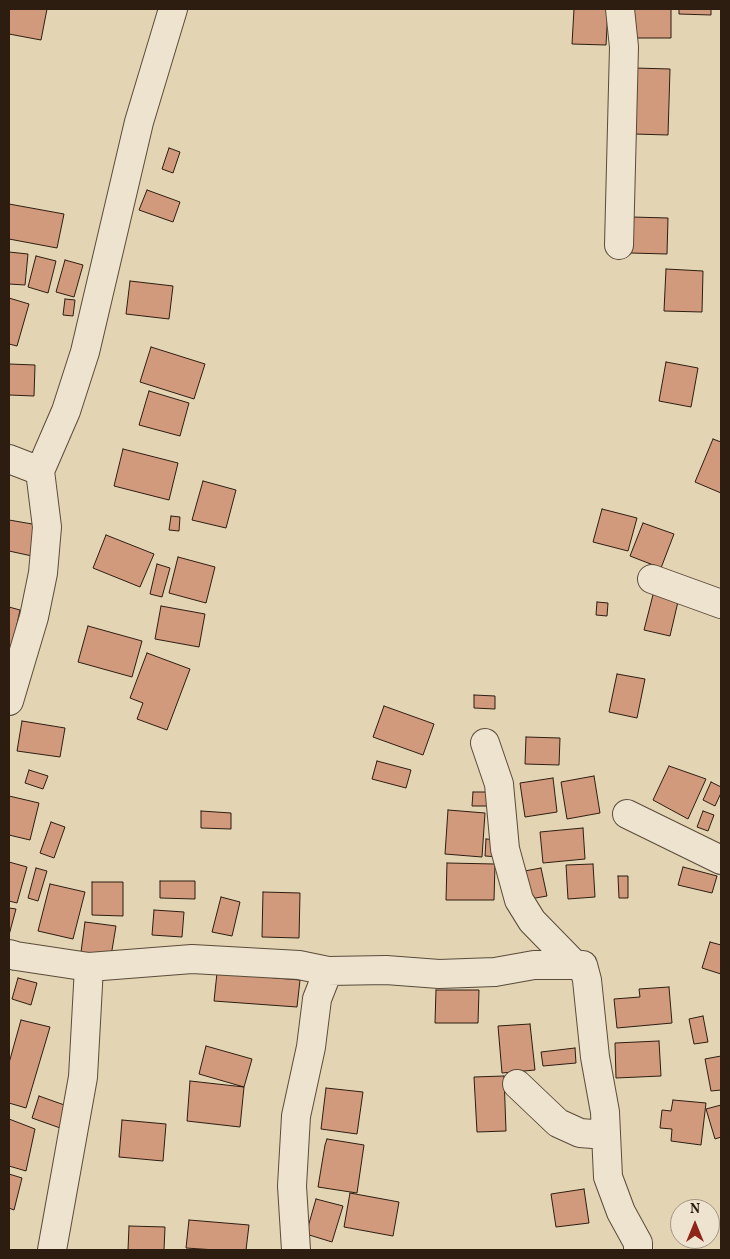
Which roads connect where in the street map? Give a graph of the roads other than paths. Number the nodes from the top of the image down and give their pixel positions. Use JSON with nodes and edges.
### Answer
{"nodes":[{"id":1,"x":173,"y":9,"type":"edge"},
{"id":2,"x":620,"y":9,"type":"edge"},
{"id":3,"x":619,"y":245,"type":"dead end"},
{"id":4,"x":9,"y":458,"type":"edge"},
{"id":5,"x":40,"y":471,"type":"junction"},
{"id":6,"x":652,"y":579,"type":"dead end"},
{"id":7,"x":721,"y":604,"type":"edge"},
{"id":8,"x":9,"y":702,"type":"edge"},
{"id":9,"x":484,"y":743,"type":"dead end"},
{"id":10,"x":627,"y":814,"type":"dead end"},
{"id":11,"x":721,"y":860,"type":"edge"},
{"id":12,"x":9,"y":954,"type":"edge"},
{"id":13,"x":574,"y":964,"type":"junction"},
{"id":14,"x":89,"y":967,"type":"junction"},
{"id":15,"x":328,"y":971,"type":"junction"},
{"id":16,"x":517,"y":1084,"type":"dead end"},
{"id":17,"x":606,"y":1136,"type":"junction"},
{"id":18,"x":52,"y":1250,"type":"edge"},
{"id":19,"x":296,"y":1250,"type":"edge"},
{"id":20,"x":638,"y":1250,"type":"edge"}],
"edges":[{"from":1,"to":5,"type":"street"},
{"from":2,"to":3,"type":"street"},
{"from":4,"to":5,"type":"street"},
{"from":5,"to":8,"type":"street"},
{"from":6,"to":7,"type":"street"},
{"from":9,"to":13,"type":"street"},
{"from":10,"to":11,"type":"street"},
{"from":12,"to":14,"type":"street"},
{"from":13,"to":15,"type":"street"},
{"from":13,"to":17,"type":"street"},
{"from":14,"to":15,"type":"street"},
{"from":14,"to":18,"type":"street"},
{"from":15,"to":19,"type":"street"},
{"from":16,"to":17,"type":"street"},
{"from":17,"to":20,"type":"street"}]}
